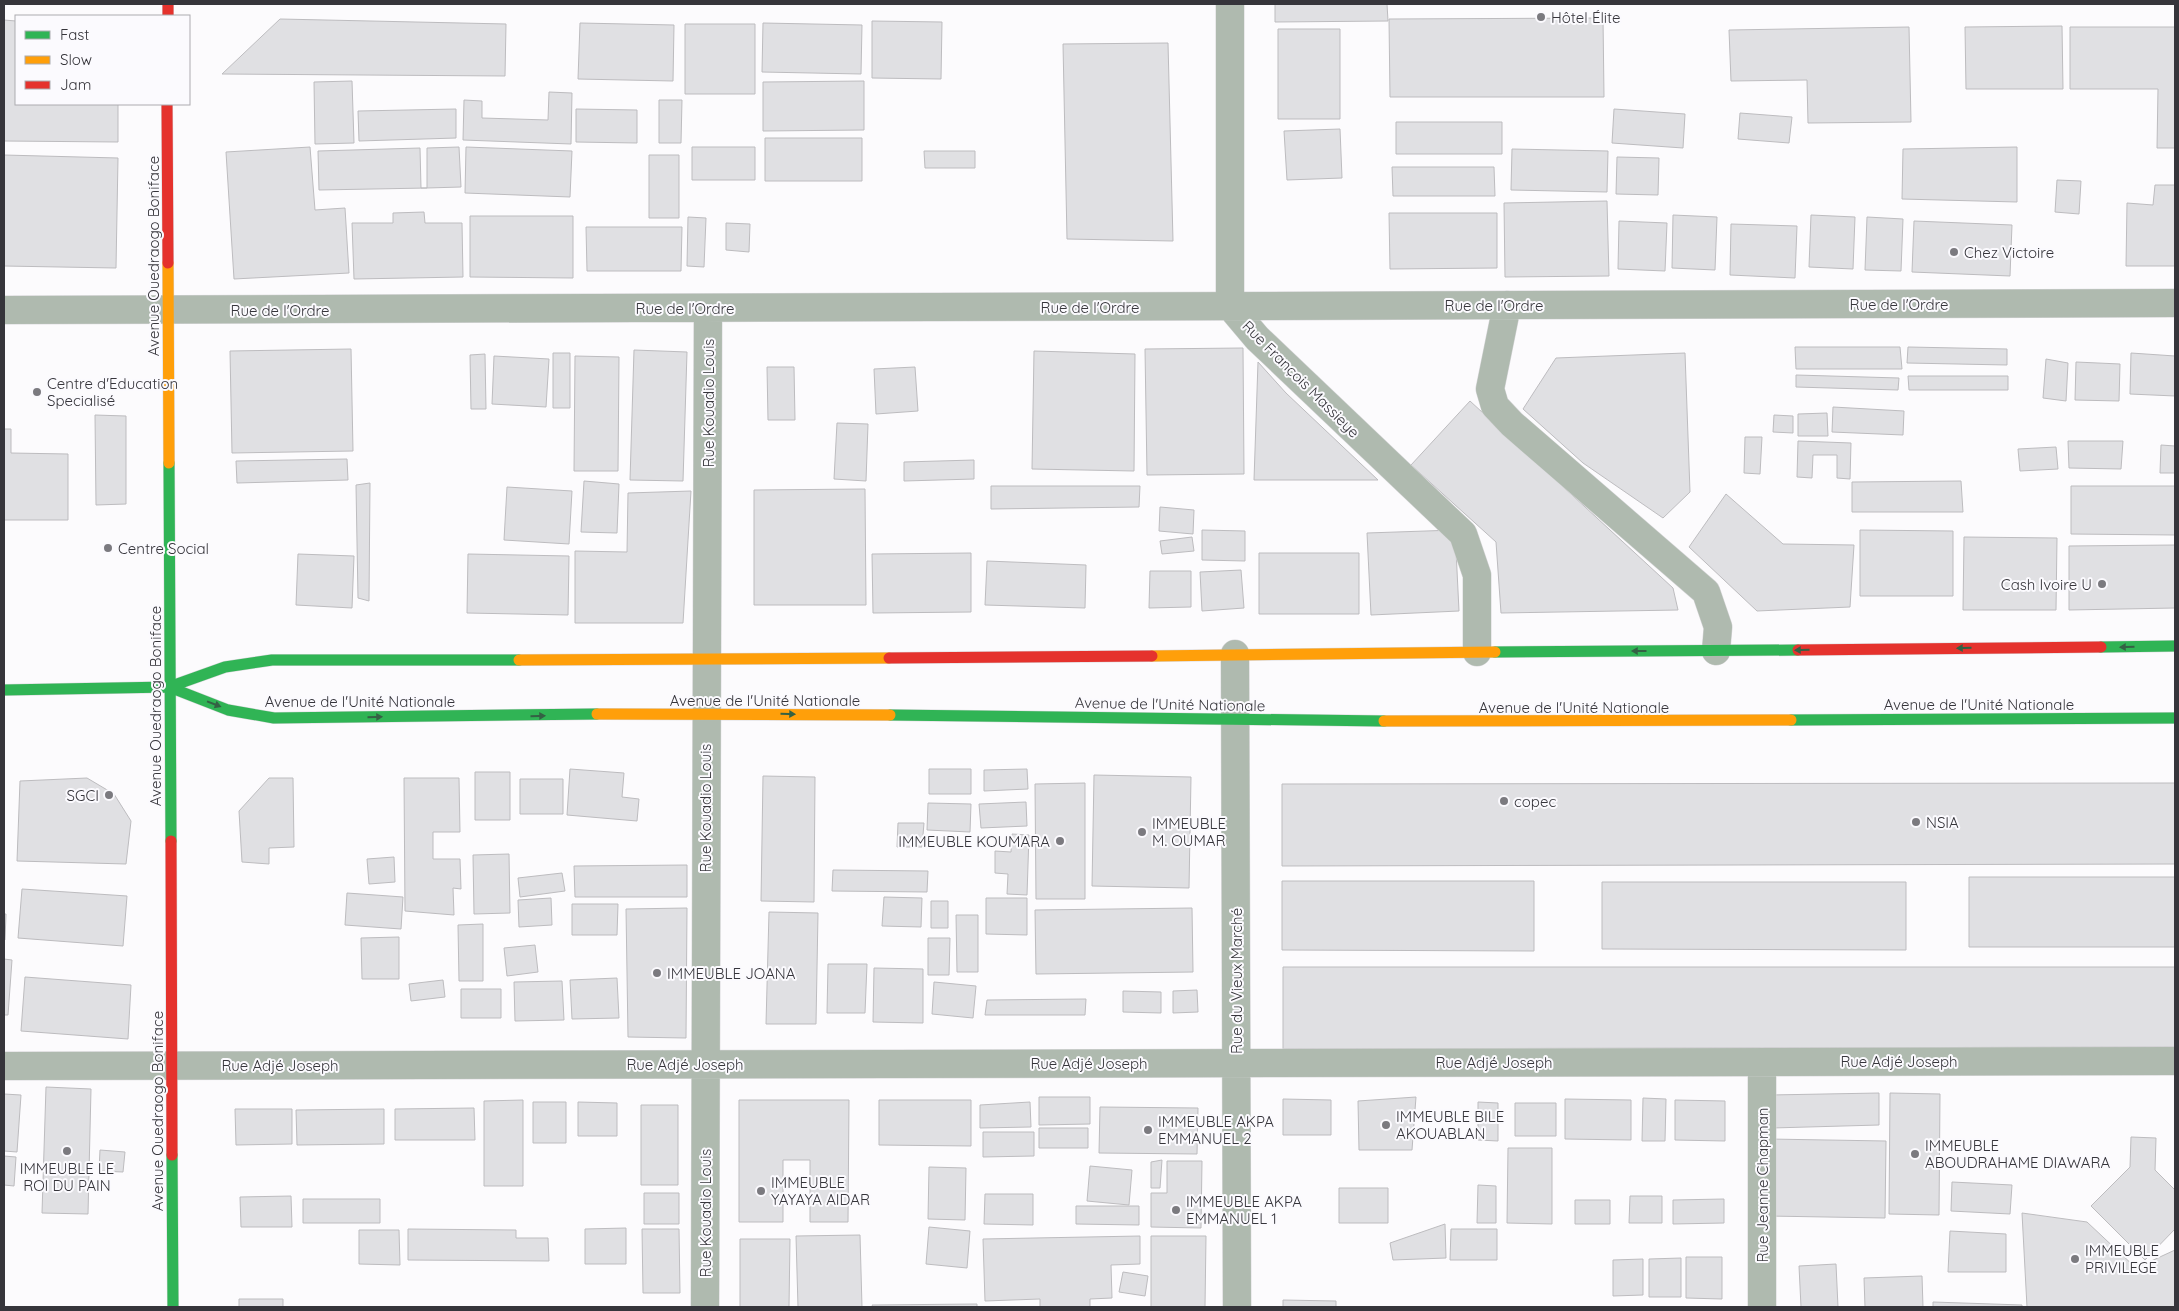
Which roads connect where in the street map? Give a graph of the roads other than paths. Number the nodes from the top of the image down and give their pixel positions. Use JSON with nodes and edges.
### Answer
{"nodes":[{"id":1,"x":1230,"y":4,"type":"edge"},
{"id":2,"x":168,"y":105,"type":"edge"},
{"id":3,"x":2175,"y":303,"type":"edge"},
{"id":4,"x":1507,"y":305,"type":"junction"},
{"id":5,"x":1230,"y":306,"type":"junction"},
{"id":6,"x":708,"y":308,"type":"junction"},
{"id":7,"x":4,"y":310,"type":"edge"},
{"id":8,"x":167,"y":310,"type":"junction"},
{"id":9,"x":2175,"y":646,"type":"edge"},
{"id":10,"x":1716,"y":651,"type":"junction"},
{"id":11,"x":1477,"y":652,"type":"junction"},
{"id":12,"x":1235,"y":654,"type":"junction"},
{"id":13,"x":706,"y":660,"type":"junction"},
{"id":14,"x":169,"y":687,"type":"junction"},
{"id":15,"x":4,"y":690,"type":"edge"},
{"id":16,"x":706,"y":714,"type":"junction"},
{"id":17,"x":2175,"y":718,"type":"edge"},
{"id":18,"x":1234,"y":720,"type":"junction"},
{"id":19,"x":2175,"y":1061,"type":"edge"},
{"id":20,"x":1762,"y":1062,"type":"junction"},
{"id":21,"x":1236,"y":1063,"type":"junction"},
{"id":22,"x":705,"y":1064,"type":"junction"},
{"id":23,"x":4,"y":1066,"type":"edge"},
{"id":24,"x":173,"y":1066,"type":"junction"},
{"id":25,"x":173,"y":1307,"type":"edge"},
{"id":26,"x":705,"y":1307,"type":"edge"},
{"id":27,"x":1237,"y":1307,"type":"edge"},
{"id":28,"x":1762,"y":1307,"type":"edge"}],
"edges":[{"from":1,"to":5,"type":"street"},
{"from":2,"to":8,"type":"street","name":"Avenue Ouedraogo Boniface"},
{"from":3,"to":4,"type":"street","name":"Rue de l'Ordre"},
{"from":4,"to":5,"type":"street","name":"Rue de l'Ordre"},
{"from":4,"to":10,"type":"street"},
{"from":5,"to":6,"type":"street","name":"Rue de l'Ordre"},
{"from":5,"to":11,"type":"street","name":"Rue François Massieye"},
{"from":6,"to":8,"type":"street","name":"Rue de l'Ordre"},
{"from":6,"to":13,"type":"street","name":"Rue Kouadio Louis"},
{"from":7,"to":8,"type":"street","name":"Rue de l'Ordre"},
{"from":8,"to":14,"type":"street","name":"Avenue Ouedraogo Boniface"},
{"from":9,"to":10,"type":"street","name":"Avenue de l'Unité Nationale","one_way":true},
{"from":10,"to":11,"type":"street","name":"Avenue de l'Unité Nationale","one_way":true},
{"from":11,"to":12,"type":"street","name":"Avenue de l'Unité Nationale"},
{"from":12,"to":13,"type":"street","name":"Avenue de l'Unité Nationale"},
{"from":12,"to":18,"type":"street","name":"Rue du Vieux Marché"},
{"from":13,"to":14,"type":"street","name":"Avenue de l'Unité Nationale"},
{"from":13,"to":16,"type":"street","name":"Rue Kouadio Louis"},
{"from":14,"to":15,"type":"street","name":"Avenue de l'Unité Nationale"},
{"from":14,"to":16,"type":"street","name":"Avenue de l'Unité Nationale","one_way":true},
{"from":14,"to":24,"type":"street","name":"Avenue Ouedraogo Boniface"},
{"from":16,"to":18,"type":"street","name":"Avenue de l'Unité Nationale","one_way":true},
{"from":16,"to":22,"type":"street","name":"Rue Kouadio Louis"},
{"from":17,"to":18,"type":"street","name":"Avenue de l'Unité Nationale"},
{"from":18,"to":21,"type":"street","name":"Rue du Vieux Marché"},
{"from":19,"to":20,"type":"street","name":"Rue Adjé Joseph"},
{"from":20,"to":21,"type":"street","name":"Rue Adjé Joseph"},
{"from":20,"to":28,"type":"street","name":"Rue Jeanne Chapman"},
{"from":21,"to":22,"type":"street","name":"Rue Adjé Joseph"},
{"from":21,"to":27,"type":"street","name":"Rue du Vieux Marché"},
{"from":22,"to":24,"type":"street","name":"Rue Adjé Joseph"},
{"from":22,"to":26,"type":"street","name":"Rue Kouadio Louis"},
{"from":23,"to":24,"type":"street","name":"Rue Adjé Joseph"},
{"from":24,"to":25,"type":"street","name":"Avenue Ouedraogo Boniface"}]}
